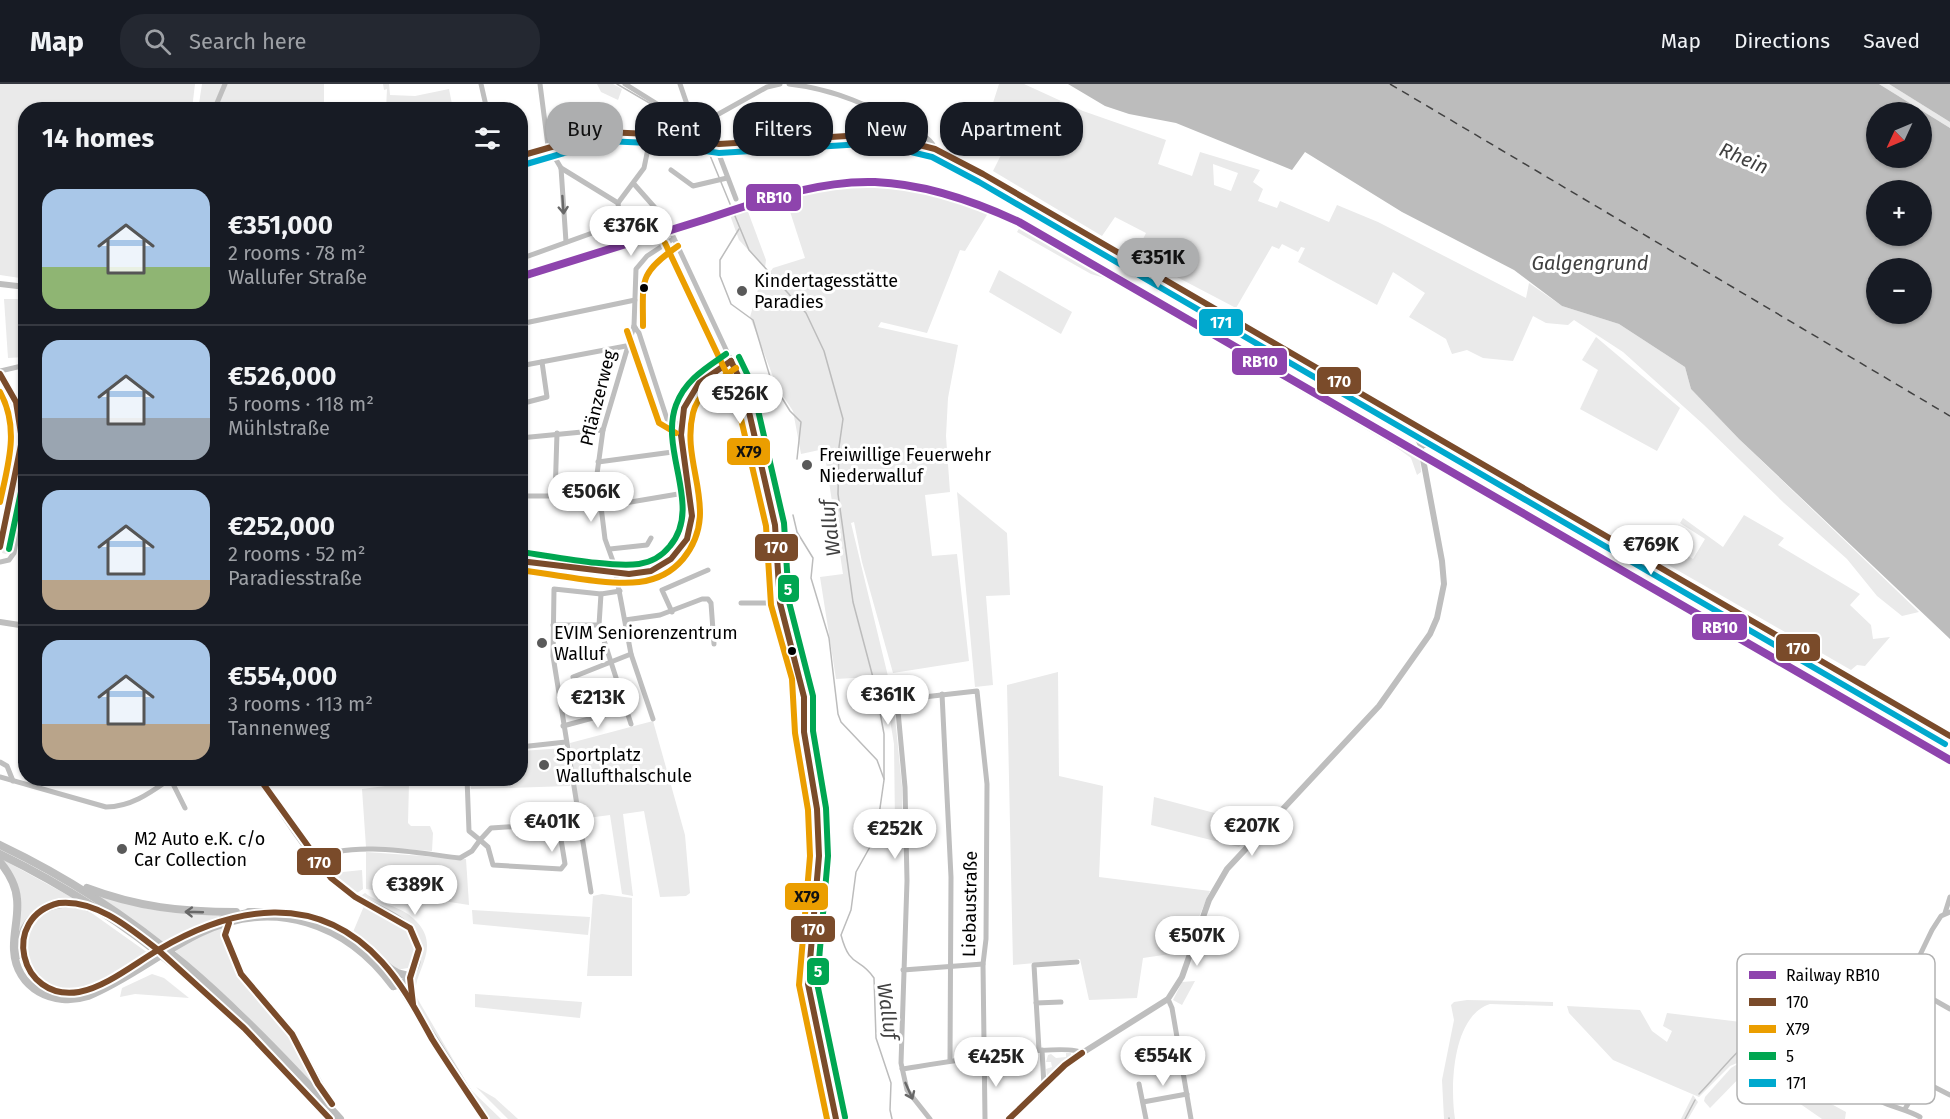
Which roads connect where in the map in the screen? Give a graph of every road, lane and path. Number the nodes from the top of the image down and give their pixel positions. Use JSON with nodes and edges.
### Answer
{"nodes":[{"id":1,"x":225,"y":84,"type":"edge"},
{"id":2,"x":481,"y":84,"type":"edge"},
{"id":3,"x":540,"y":84,"type":"edge"},
{"id":4,"x":625,"y":84,"type":"edge"},
{"id":5,"x":680,"y":84,"type":"edge"},
{"id":6,"x":780,"y":84,"type":"edge"},
{"id":7,"x":789,"y":84,"type":"edge"},
{"id":8,"x":217,"y":102,"type":"edge"},
{"id":9,"x":485,"y":102,"type":"edge"},
{"id":10,"x":654,"y":102,"type":"edge"},
{"id":11,"x":687,"y":102,"type":"edge"},
{"id":12,"x":721,"y":112,"type":"edge"},
{"id":13,"x":546,"y":130,"type":"edge"},
{"id":14,"x":721,"y":143,"type":"edge"},
{"id":15,"x":546,"y":147,"type":"edge"},
{"id":16,"x":935,"y":149,"type":"junction"},
{"id":17,"x":528,"y":153,"type":"edge"},
{"id":18,"x":554,"y":156,"type":"edge"},
{"id":19,"x":646,"y":156,"type":"edge"},
{"id":20,"x":716,"y":156,"type":"edge"},
{"id":21,"x":561,"y":168,"type":"junction"},
{"id":22,"x":671,"y":170,"type":"dead end"},
{"id":23,"x":722,"y":180,"type":"junction"},
{"id":24,"x":634,"y":184,"type":"junction"},
{"id":25,"x":736,"y":199,"type":"dead end"},
{"id":26,"x":620,"y":200,"type":"junction"},
{"id":27,"x":673,"y":239,"type":"junction"},
{"id":28,"x":566,"y":242,"type":"junction"},
{"id":29,"x":528,"y":256,"type":"edge"},
{"id":30,"x":0,"y":284,"type":"edge"},
{"id":31,"x":18,"y":286,"type":"edge"},
{"id":32,"x":635,"y":300,"type":"junction"},
{"id":33,"x":528,"y":322,"type":"edge"},
{"id":34,"x":634,"y":326,"type":"junction"},
{"id":35,"x":626,"y":346,"type":"junction"},
{"id":36,"x":731,"y":361,"type":"junction"},
{"id":37,"x":542,"y":362,"type":"junction"},
{"id":38,"x":528,"y":365,"type":"edge"},
{"id":39,"x":18,"y":367,"type":"edge"},
{"id":40,"x":0,"y":372,"type":"edge"},
{"id":41,"x":528,"y":402,"type":"edge"},
{"id":42,"x":18,"y":415,"type":"edge"},
{"id":43,"x":1407,"y":422,"type":"junction"},
{"id":44,"x":680,"y":425,"type":"junction"},
{"id":45,"x":603,"y":430,"type":"junction"},
{"id":46,"x":556,"y":432,"type":"junction"},
{"id":47,"x":1427,"y":433,"type":"junction"},
{"id":48,"x":528,"y":437,"type":"edge"},
{"id":49,"x":1441,"y":441,"type":"junction"},
{"id":50,"x":1422,"y":446,"type":"junction"},
{"id":51,"x":680,"y":451,"type":"junction"},
{"id":52,"x":18,"y":459,"type":"edge"},
{"id":53,"x":598,"y":462,"type":"junction"},
{"id":54,"x":690,"y":492,"type":"junction"},
{"id":55,"x":528,"y":496,"type":"edge"},
{"id":56,"x":555,"y":496,"type":"junction"},
{"id":57,"x":600,"y":505,"type":"junction"},
{"id":58,"x":18,"y":535,"type":"edge"},
{"id":59,"x":651,"y":538,"type":"dead end"},
{"id":60,"x":0,"y":547,"type":"edge"},
{"id":61,"x":610,"y":549,"type":"junction"},
{"id":62,"x":0,"y":562,"type":"edge"},
{"id":63,"x":528,"y":562,"type":"edge"},
{"id":64,"x":708,"y":570,"type":"dead end"},
{"id":65,"x":615,"y":573,"type":"junction"},
{"id":66,"x":620,"y":591,"type":"junction"},
{"id":67,"x":601,"y":594,"type":"junction"},
{"id":68,"x":741,"y":603,"type":"dead end"},
{"id":69,"x":780,"y":603,"type":"junction"},
{"id":70,"x":672,"y":612,"type":"junction"},
{"id":71,"x":625,"y":620,"type":"junction"},
{"id":72,"x":0,"y":622,"type":"edge"},
{"id":73,"x":18,"y":625,"type":"edge"},
{"id":74,"x":553,"y":625,"type":"junction"},
{"id":75,"x":599,"y":625,"type":"junction"},
{"id":76,"x":714,"y":644,"type":"dead end"},
{"id":77,"x":631,"y":654,"type":"junction"},
{"id":78,"x":609,"y":662,"type":"junction"},
{"id":79,"x":573,"y":677,"type":"dead end"},
{"id":80,"x":942,"y":694,"type":"junction"},
{"id":81,"x":626,"y":709,"type":"junction"},
{"id":82,"x":653,"y":719,"type":"dead end"},
{"id":83,"x":631,"y":724,"type":"dead end"},
{"id":84,"x":563,"y":726,"type":"junction"},
{"id":85,"x":1950,"y":736,"type":"edge"},
{"id":86,"x":566,"y":742,"type":"junction"},
{"id":87,"x":528,"y":746,"type":"edge"},
{"id":88,"x":0,"y":762,"type":"edge"},
{"id":89,"x":0,"y":777,"type":"edge"},
{"id":90,"x":13,"y":781,"type":"junction"},
{"id":91,"x":18,"y":782,"type":"edge"},
{"id":92,"x":31,"y":786,"type":"edge"},
{"id":93,"x":159,"y":786,"type":"edge"},
{"id":94,"x":174,"y":786,"type":"edge"},
{"id":95,"x":265,"y":786,"type":"edge"},
{"id":96,"x":467,"y":786,"type":"edge"},
{"id":97,"x":185,"y":808,"type":"dead end"},
{"id":98,"x":577,"y":819,"type":"dead end"},
{"id":99,"x":557,"y":825,"type":"junction"},
{"id":100,"x":480,"y":840,"type":"junction"},
{"id":101,"x":0,"y":846,"type":"edge"},
{"id":102,"x":0,"y":854,"type":"edge"},
{"id":103,"x":316,"y":860,"type":"junction"},
{"id":104,"x":0,"y":862,"type":"edge"},
{"id":105,"x":59,"y":876,"type":"junction"},
{"id":106,"x":591,"y":892,"type":"dead end"},
{"id":107,"x":1950,"y":897,"type":"edge"},
{"id":108,"x":252,"y":912,"type":"junction"},
{"id":109,"x":1947,"y":913,"type":"edge"},
{"id":110,"x":115,"y":920,"type":"junction"},
{"id":111,"x":229,"y":922,"type":"junction"},
{"id":112,"x":149,"y":940,"type":"junction"},
{"id":113,"x":373,"y":952,"type":"junction"},
{"id":114,"x":1920,"y":954,"type":"edge"},
{"id":115,"x":176,"y":961,"type":"junction"},
{"id":116,"x":1077,"y":962,"type":"dead end"},
{"id":117,"x":983,"y":964,"type":"junction"},
{"id":118,"x":950,"y":966,"type":"junction"},
{"id":119,"x":903,"y":970,"type":"junction"},
{"id":120,"x":408,"y":977,"type":"junction"},
{"id":121,"x":396,"y":984,"type":"junction"},
{"id":122,"x":1168,"y":999,"type":"junction"},
{"id":123,"x":1935,"y":1000,"type":"edge"},
{"id":124,"x":1061,"y":1002,"type":"dead end"},
{"id":125,"x":1036,"y":1003,"type":"junction"},
{"id":126,"x":414,"y":1008,"type":"junction"},
{"id":127,"x":1950,"y":1009,"type":"edge"},
{"id":128,"x":433,"y":1039,"type":"junction"},
{"id":129,"x":1040,"y":1050,"type":"junction"},
{"id":130,"x":1082,"y":1053,"type":"junction"},
{"id":131,"x":985,"y":1058,"type":"junction"},
{"id":132,"x":950,"y":1061,"type":"junction"},
{"id":133,"x":902,"y":1069,"type":"junction"},
{"id":134,"x":1139,"y":1083,"type":"dead end"},
{"id":135,"x":1044,"y":1086,"type":"junction"},
{"id":136,"x":1935,"y":1088,"type":"edge"},
{"id":137,"x":1186,"y":1094,"type":"junction"},
{"id":138,"x":1950,"y":1095,"type":"edge"},
{"id":139,"x":1143,"y":1102,"type":"junction"},
{"id":140,"x":1888,"y":1104,"type":"edge"},
{"id":141,"x":1908,"y":1104,"type":"edge"},
{"id":142,"x":1905,"y":1109,"type":"junction"},
{"id":143,"x":1920,"y":1117,"type":"dead end"},
{"id":144,"x":330,"y":1119,"type":"edge"},
{"id":145,"x":341,"y":1119,"type":"edge"},
{"id":146,"x":485,"y":1119,"type":"edge"},
{"id":147,"x":836,"y":1119,"type":"edge"},
{"id":148,"x":930,"y":1119,"type":"edge"},
{"id":149,"x":985,"y":1119,"type":"edge"},
{"id":150,"x":1009,"y":1119,"type":"edge"},
{"id":151,"x":1146,"y":1119,"type":"edge"},
{"id":152,"x":1191,"y":1119,"type":"edge"}],
"edges":[{"from":1,"to":8,"type":"street"},
{"from":2,"to":9,"type":"street"},
{"from":3,"to":13,"type":"street"},
{"from":4,"to":10,"type":"street"},
{"from":5,"to":11,"type":"street"},
{"from":6,"to":12,"type":"street"},
{"from":7,"to":16,"type":"street"},
{"from":14,"to":16,"type":"street"},
{"from":15,"to":17,"type":"street"},
{"from":16,"to":43,"type":"street"},
{"from":18,"to":21,"type":"street"},
{"from":19,"to":24,"type":"street"},
{"from":20,"to":23,"type":"street"},
{"from":21,"to":26,"type":"street"},
{"from":21,"to":28,"type":"street","one_way":true},
{"from":22,"to":23,"type":"street"},
{"from":23,"to":25,"type":"street"},
{"from":24,"to":26,"type":"street"},
{"from":24,"to":27,"type":"street"},
{"from":26,"to":28,"type":"street"},
{"from":27,"to":32,"type":"street","name":"Pflänzerweg"},
{"from":27,"to":36,"type":"street"},
{"from":28,"to":29,"type":"street"},
{"from":30,"to":31,"type":"street"},
{"from":32,"to":33,"type":"street"},
{"from":32,"to":34,"type":"street","name":"Pflänzerweg"},
{"from":34,"to":35,"type":"street","name":"Pflänzerweg"},
{"from":34,"to":44,"type":"street"},
{"from":35,"to":37,"type":"street"},
{"from":35,"to":45,"type":"street","name":"Pflänzerweg"},
{"from":36,"to":44,"type":"street"},
{"from":36,"to":69,"type":"street"},
{"from":37,"to":38,"type":"street"},
{"from":37,"to":41,"type":"street"},
{"from":39,"to":40,"type":"street"},
{"from":40,"to":42,"type":"street"},
{"from":43,"to":47,"type":"street"},
{"from":43,"to":50,"type":"street"},
{"from":44,"to":51,"type":"street"},
{"from":45,"to":46,"type":"street"},
{"from":45,"to":53,"type":"street","name":"Pflänzerweg"},
{"from":46,"to":48,"type":"street"},
{"from":46,"to":56,"type":"street"},
{"from":47,"to":49,"type":"street"},
{"from":47,"to":50,"type":"street"},
{"from":49,"to":50,"type":"street"},
{"from":49,"to":85,"type":"street"},
{"from":50,"to":122,"type":"street"},
{"from":51,"to":53,"type":"street"},
{"from":51,"to":54,"type":"street"},
{"from":52,"to":60,"type":"street"},
{"from":53,"to":57,"type":"street","name":"Pflänzerweg"},
{"from":54,"to":57,"type":"street"},
{"from":54,"to":65,"type":"street"},
{"from":55,"to":56,"type":"street"},
{"from":56,"to":57,"type":"street"},
{"from":57,"to":61,"type":"street","name":"Pflänzerweg"},
{"from":58,"to":62,"type":"street"},
{"from":59,"to":61,"type":"street"},
{"from":61,"to":65,"type":"street","name":"Pflänzerweg"},
{"from":63,"to":65,"type":"street"},
{"from":64,"to":70,"type":"street"},
{"from":65,"to":66,"type":"street","name":"Pflänzerweg"},
{"from":66,"to":67,"type":"street"},
{"from":66,"to":71,"type":"street","name":"Pflänzerweg"},
{"from":67,"to":74,"type":"street"},
{"from":67,"to":75,"type":"street"},
{"from":68,"to":69,"type":"street"},
{"from":69,"to":147,"type":"street"},
{"from":70,"to":71,"type":"street"},
{"from":70,"to":76,"type":"street"},
{"from":71,"to":77,"type":"street","name":"Pflänzerweg"},
{"from":72,"to":73,"type":"street"},
{"from":74,"to":75,"type":"street"},
{"from":74,"to":84,"type":"street"},
{"from":75,"to":78,"type":"street"},
{"from":77,"to":78,"type":"street"},
{"from":77,"to":82,"type":"street","name":"Pflänzerweg"},
{"from":78,"to":79,"type":"street"},
{"from":78,"to":81,"type":"street"},
{"from":80,"to":117,"type":"street","name":"Liebaustraße"},
{"from":80,"to":118,"type":"street"},
{"from":80,"to":119,"type":"street"},
{"from":81,"to":83,"type":"street"},
{"from":81,"to":84,"type":"street"},
{"from":84,"to":86,"type":"street"},
{"from":86,"to":87,"type":"street"},
{"from":86,"to":106,"type":"street"},
{"from":88,"to":90,"type":"street"},
{"from":89,"to":90,"type":"street"},
{"from":90,"to":91,"type":"street"},
{"from":92,"to":93,"type":"street"},
{"from":94,"to":97,"type":"street"},
{"from":95,"to":103,"type":"street"},
{"from":96,"to":100,"type":"street"},
{"from":98,"to":99,"type":"street"},
{"from":99,"to":100,"type":"street"},
{"from":99,"to":100,"type":"street"},
{"from":100,"to":103,"type":"street"},
{"from":101,"to":105,"type":"main road"},
{"from":102,"to":110,"type":"main road"},
{"from":103,"to":120,"type":"street"},
{"from":104,"to":111,"type":"main road"},
{"from":108,"to":105,"type":"main road","one_way":true},
{"from":105,"to":112,"type":"main road"},
{"from":107,"to":109,"type":"street"},
{"from":108,"to":110,"type":"main road"},
{"from":108,"to":113,"type":"main road"},
{"from":109,"to":114,"type":"street"},
{"from":110,"to":112,"type":"main road"},
{"from":111,"to":121,"type":"main road"},
{"from":111,"to":145,"type":"main road"},
{"from":112,"to":115,"type":"main road"},
{"from":113,"to":120,"type":"main road"},
{"from":113,"to":121,"type":"main road"},
{"from":115,"to":144,"type":"main road"},
{"from":115,"to":145,"type":"main road"},
{"from":116,"to":125,"type":"street"},
{"from":117,"to":118,"type":"street"},
{"from":117,"to":131,"type":"street","name":"Liebaustraße"},
{"from":118,"to":119,"type":"street"},
{"from":118,"to":132,"type":"street"},
{"from":119,"to":133,"type":"street"},
{"from":120,"to":121,"type":"street"},
{"from":120,"to":126,"type":"street"},
{"from":121,"to":126,"type":"main road"},
{"from":121,"to":128,"type":"main road"},
{"from":122,"to":130,"type":"street"},
{"from":122,"to":137,"type":"street"},
{"from":123,"to":127,"type":"street"},
{"from":124,"to":125,"type":"street"},
{"from":125,"to":129,"type":"street"},
{"from":126,"to":128,"type":"main road"},
{"from":128,"to":146,"type":"main road"},
{"from":129,"to":130,"type":"street"},
{"from":129,"to":131,"type":"street"},
{"from":129,"to":135,"type":"street"},
{"from":130,"to":135,"type":"street"},
{"from":131,"to":132,"type":"street"},
{"from":131,"to":149,"type":"street","name":"Liebaustraße"},
{"from":132,"to":133,"type":"street"},
{"from":133,"to":148,"type":"street","one_way":true},
{"from":134,"to":139,"type":"street"},
{"from":135,"to":150,"type":"street"},
{"from":136,"to":138,"type":"street"},
{"from":137,"to":139,"type":"street"},
{"from":137,"to":152,"type":"street"},
{"from":139,"to":151,"type":"street"},
{"from":140,"to":142,"type":"street"},
{"from":141,"to":142,"type":"street"},
{"from":142,"to":143,"type":"street"}]}
